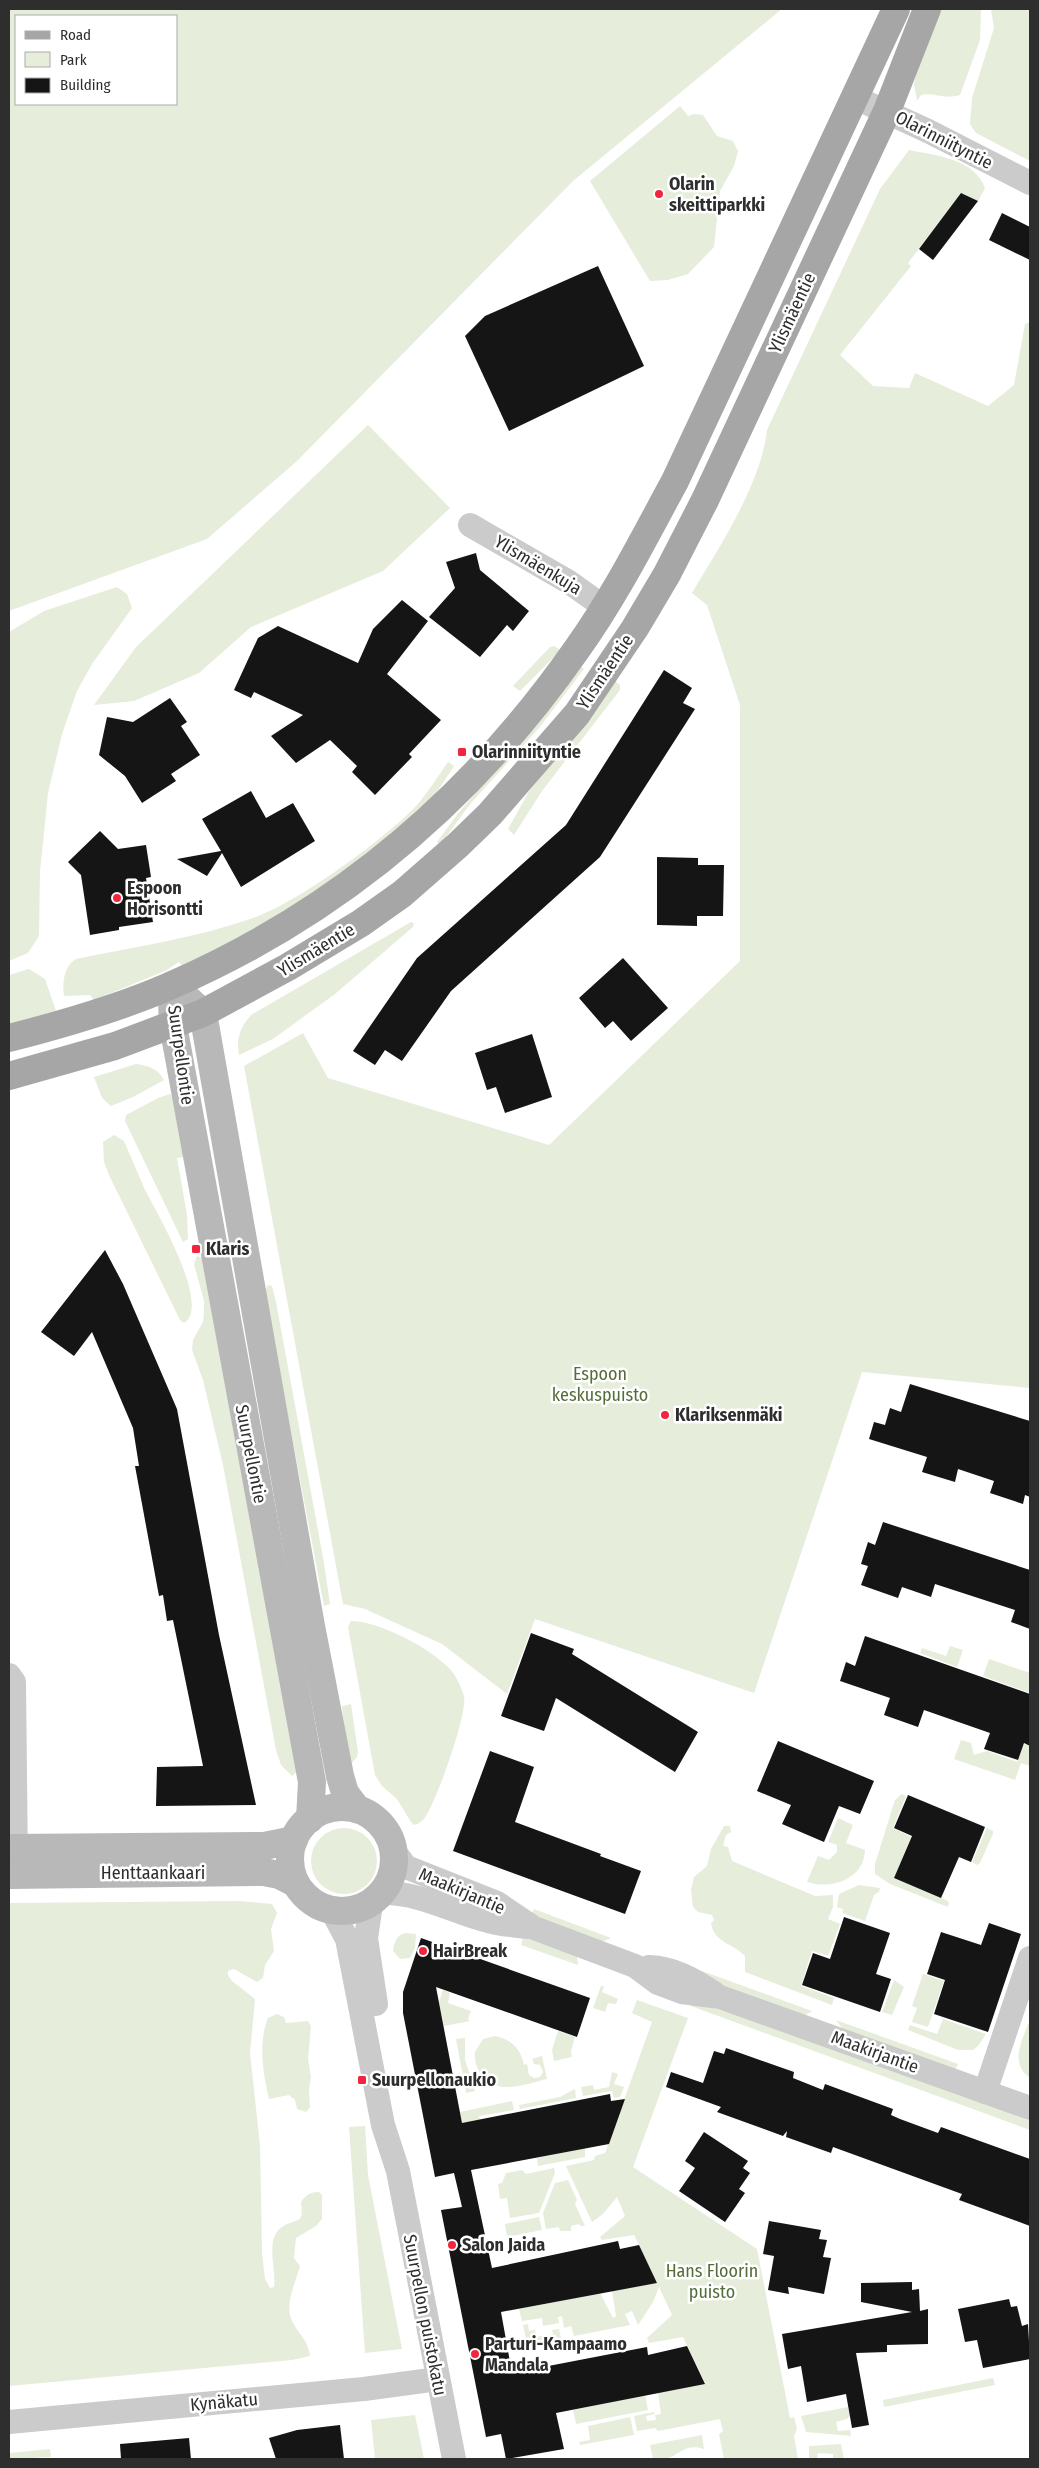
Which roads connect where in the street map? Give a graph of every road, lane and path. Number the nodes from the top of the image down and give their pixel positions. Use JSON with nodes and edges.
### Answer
{"nodes":[{"id":1,"x":896,"y":9,"type":"edge"},
{"id":2,"x":927,"y":9,"type":"edge"},
{"id":3,"x":856,"y":98,"type":"junction"},
{"id":4,"x":887,"y":112,"type":"junction"},
{"id":5,"x":1030,"y":183,"type":"edge"},
{"id":6,"x":470,"y":526,"type":"dead end"},
{"id":7,"x":604,"y":607,"type":"junction"},
{"id":8,"x":172,"y":985,"type":"junction"},
{"id":9,"x":203,"y":1013,"type":"junction"},
{"id":10,"x":173,"y":1025,"type":"junction"},
{"id":11,"x":9,"y":1038,"type":"edge"},
{"id":12,"x":9,"y":1076,"type":"edge"},
{"id":13,"x":9,"y":1675,"type":"edge"},
{"id":14,"x":357,"y":1809,"type":"junction"},
{"id":15,"x":310,"y":1819,"type":"junction"},
{"id":16,"x":294,"y":1840,"type":"junction"},
{"id":17,"x":12,"y":1848,"type":"edge"},
{"id":18,"x":394,"y":1851,"type":"junction"},
{"id":19,"x":12,"y":1875,"type":"edge"},
{"id":20,"x":294,"y":1883,"type":"junction"},
{"id":21,"x":377,"y":1899,"type":"junction"},
{"id":22,"x":331,"y":1909,"type":"junction"},
{"id":23,"x":534,"y":1928,"type":"junction"},
{"id":24,"x":1030,"y":1958,"type":"edge"},
{"id":25,"x":985,"y":2092,"type":"junction"},
{"id":26,"x":1030,"y":2108,"type":"edge"},
{"id":27,"x":398,"y":2171,"type":"junction"},
{"id":28,"x":438,"y":2379,"type":"junction"},
{"id":29,"x":9,"y":2422,"type":"edge"},
{"id":30,"x":454,"y":2459,"type":"edge"}],
"edges":[{"from":1,"to":3,"type":"main road","name":"Ylismäentie"},
{"from":2,"to":4,"type":"main road","name":"Ylismäentie"},
{"from":3,"to":4,"type":"street","name":"Olarinniityntie"},
{"from":3,"to":7,"type":"main road","name":"Ylismäentie"},
{"from":4,"to":5,"type":"street","name":"Olarinniityntie"},
{"from":4,"to":9,"type":"main road","name":"Ylismäentie"},
{"from":6,"to":7,"type":"street","name":"Ylismäenkuja"},
{"from":7,"to":8,"type":"main road","name":"Ylismäentie"},
{"from":8,"to":9,"type":"main road","name":"Suurpellontie"},
{"from":8,"to":10,"type":"main road","name":"Suurpellontie"},
{"from":8,"to":11,"type":"main road","name":"Ylismäentie"},
{"from":9,"to":10,"type":"main road","name":"Ylismäentie"},
{"from":9,"to":14,"type":"main road","name":"Suurpellontie"},
{"from":10,"to":12,"type":"main road","name":"Ylismäentie"},
{"from":10,"to":15,"type":"main road","name":"Suurpellontie"},
{"from":13,"to":17,"type":"street"},
{"from":14,"to":15,"type":"main road"},
{"from":14,"to":18,"type":"main road"},
{"from":15,"to":16,"type":"main road"},
{"from":16,"to":17,"type":"main road","name":"Henttaankaari"},
{"from":16,"to":20,"type":"main road"},
{"from":17,"to":19,"type":"street"},
{"from":18,"to":21,"type":"main road"},
{"from":18,"to":23,"type":"street","name":"Maakirjantie"},
{"from":19,"to":20,"type":"main road","name":"Henttaankaari"},
{"from":20,"to":22,"type":"main road"},
{"from":21,"to":22,"type":"main road"},
{"from":21,"to":23,"type":"street","name":"Maakirjantie"},
{"from":21,"to":27,"type":"street","name":"Suurpellon puistokatu"},
{"from":22,"to":27,"type":"street","name":"Suurpellon puistokatu"},
{"from":23,"to":25,"type":"street","name":"Maakirjantie"},
{"from":24,"to":25,"type":"street"},
{"from":25,"to":26,"type":"street","name":"Maakirjantie"},
{"from":27,"to":28,"type":"street","name":"Suurpellon puistokatu"},
{"from":28,"to":29,"type":"street","name":"Kynäkatu"},
{"from":28,"to":30,"type":"street","name":"Suurpellon puistokatu"}]}
